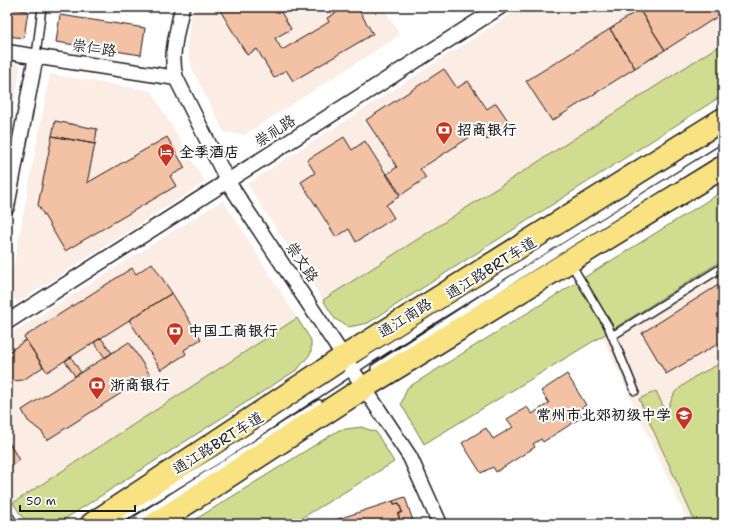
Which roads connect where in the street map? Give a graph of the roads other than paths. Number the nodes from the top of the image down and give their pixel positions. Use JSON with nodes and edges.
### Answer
{"nodes":[{"id":1,"x":42,"y":7,"type":"edge"},
{"id":2,"x":182,"y":7,"type":"edge"},
{"id":3,"x":500,"y":7,"type":"edge"},
{"id":4,"x":7,"y":52,"type":"edge"},
{"id":5,"x":36,"y":56,"type":"junction"},
{"id":6,"x":176,"y":78,"type":"junction"},
{"id":7,"x":723,"y":119,"type":"edge"},
{"id":8,"x":723,"y":138,"type":"edge"},
{"id":9,"x":723,"y":148,"type":"edge"},
{"id":10,"x":723,"y":167,"type":"edge"},
{"id":11,"x":228,"y":182,"type":"junction"},
{"id":12,"x":7,"y":206,"type":"edge"},
{"id":13,"x":569,"y":262,"type":"junction"},
{"id":14,"x":723,"y":267,"type":"edge"},
{"id":15,"x":7,"y":322,"type":"edge"},
{"id":16,"x":612,"y":336,"type":"junction"},
{"id":17,"x":355,"y":375,"type":"junction"},
{"id":18,"x":635,"y":391,"type":"dead end"},
{"id":19,"x":326,"y":400,"type":"dead end"},
{"id":20,"x":7,"y":519,"type":"edge"},
{"id":21,"x":10,"y":524,"type":"edge"},
{"id":22,"x":92,"y":524,"type":"edge"},
{"id":23,"x":112,"y":524,"type":"edge"},
{"id":24,"x":130,"y":524,"type":"edge"},
{"id":25,"x":155,"y":524,"type":"edge"},
{"id":26,"x":440,"y":524,"type":"edge"}],
"edges":[{"from":1,"to":5,"type":"lane"},
{"from":2,"to":6,"type":"street","name":"崇文路"},
{"from":3,"to":11,"type":"street","name":"崇礼路"},
{"from":4,"to":5,"type":"street","name":"崇仁路"},
{"from":5,"to":6,"type":"street","name":"崇仁路"},
{"from":5,"to":12,"type":"street"},
{"from":6,"to":11,"type":"street","name":"崇文路"},
{"from":7,"to":17,"type":"main road","name":"通江南路"},
{"from":8,"to":17,"type":"lane","name":"通江路BRT车道"},
{"from":9,"to":17,"type":"lane","name":"通江路BRT车道"},
{"from":10,"to":13,"type":"main road","name":"通江南路"},
{"from":11,"to":15,"type":"street","name":"崇礼路"},
{"from":11,"to":17,"type":"street","name":"崇文路"},
{"from":13,"to":16,"type":"lane"},
{"from":13,"to":17,"type":"main road","name":"通江南路"},
{"from":14,"to":16,"type":"lane"},
{"from":16,"to":18,"type":"lane"},
{"from":17,"to":22,"type":"main road","name":"通江南路"},
{"from":17,"to":23,"type":"lane","name":"通江路BRT车道"},
{"from":17,"to":25,"type":"main road","name":"通江南路"},
{"from":17,"to":26,"type":"street","name":"崇文路"},
{"from":19,"to":24,"type":"lane","name":"通江路BRT车道"},
{"from":20,"to":21,"type":"street"}]}
